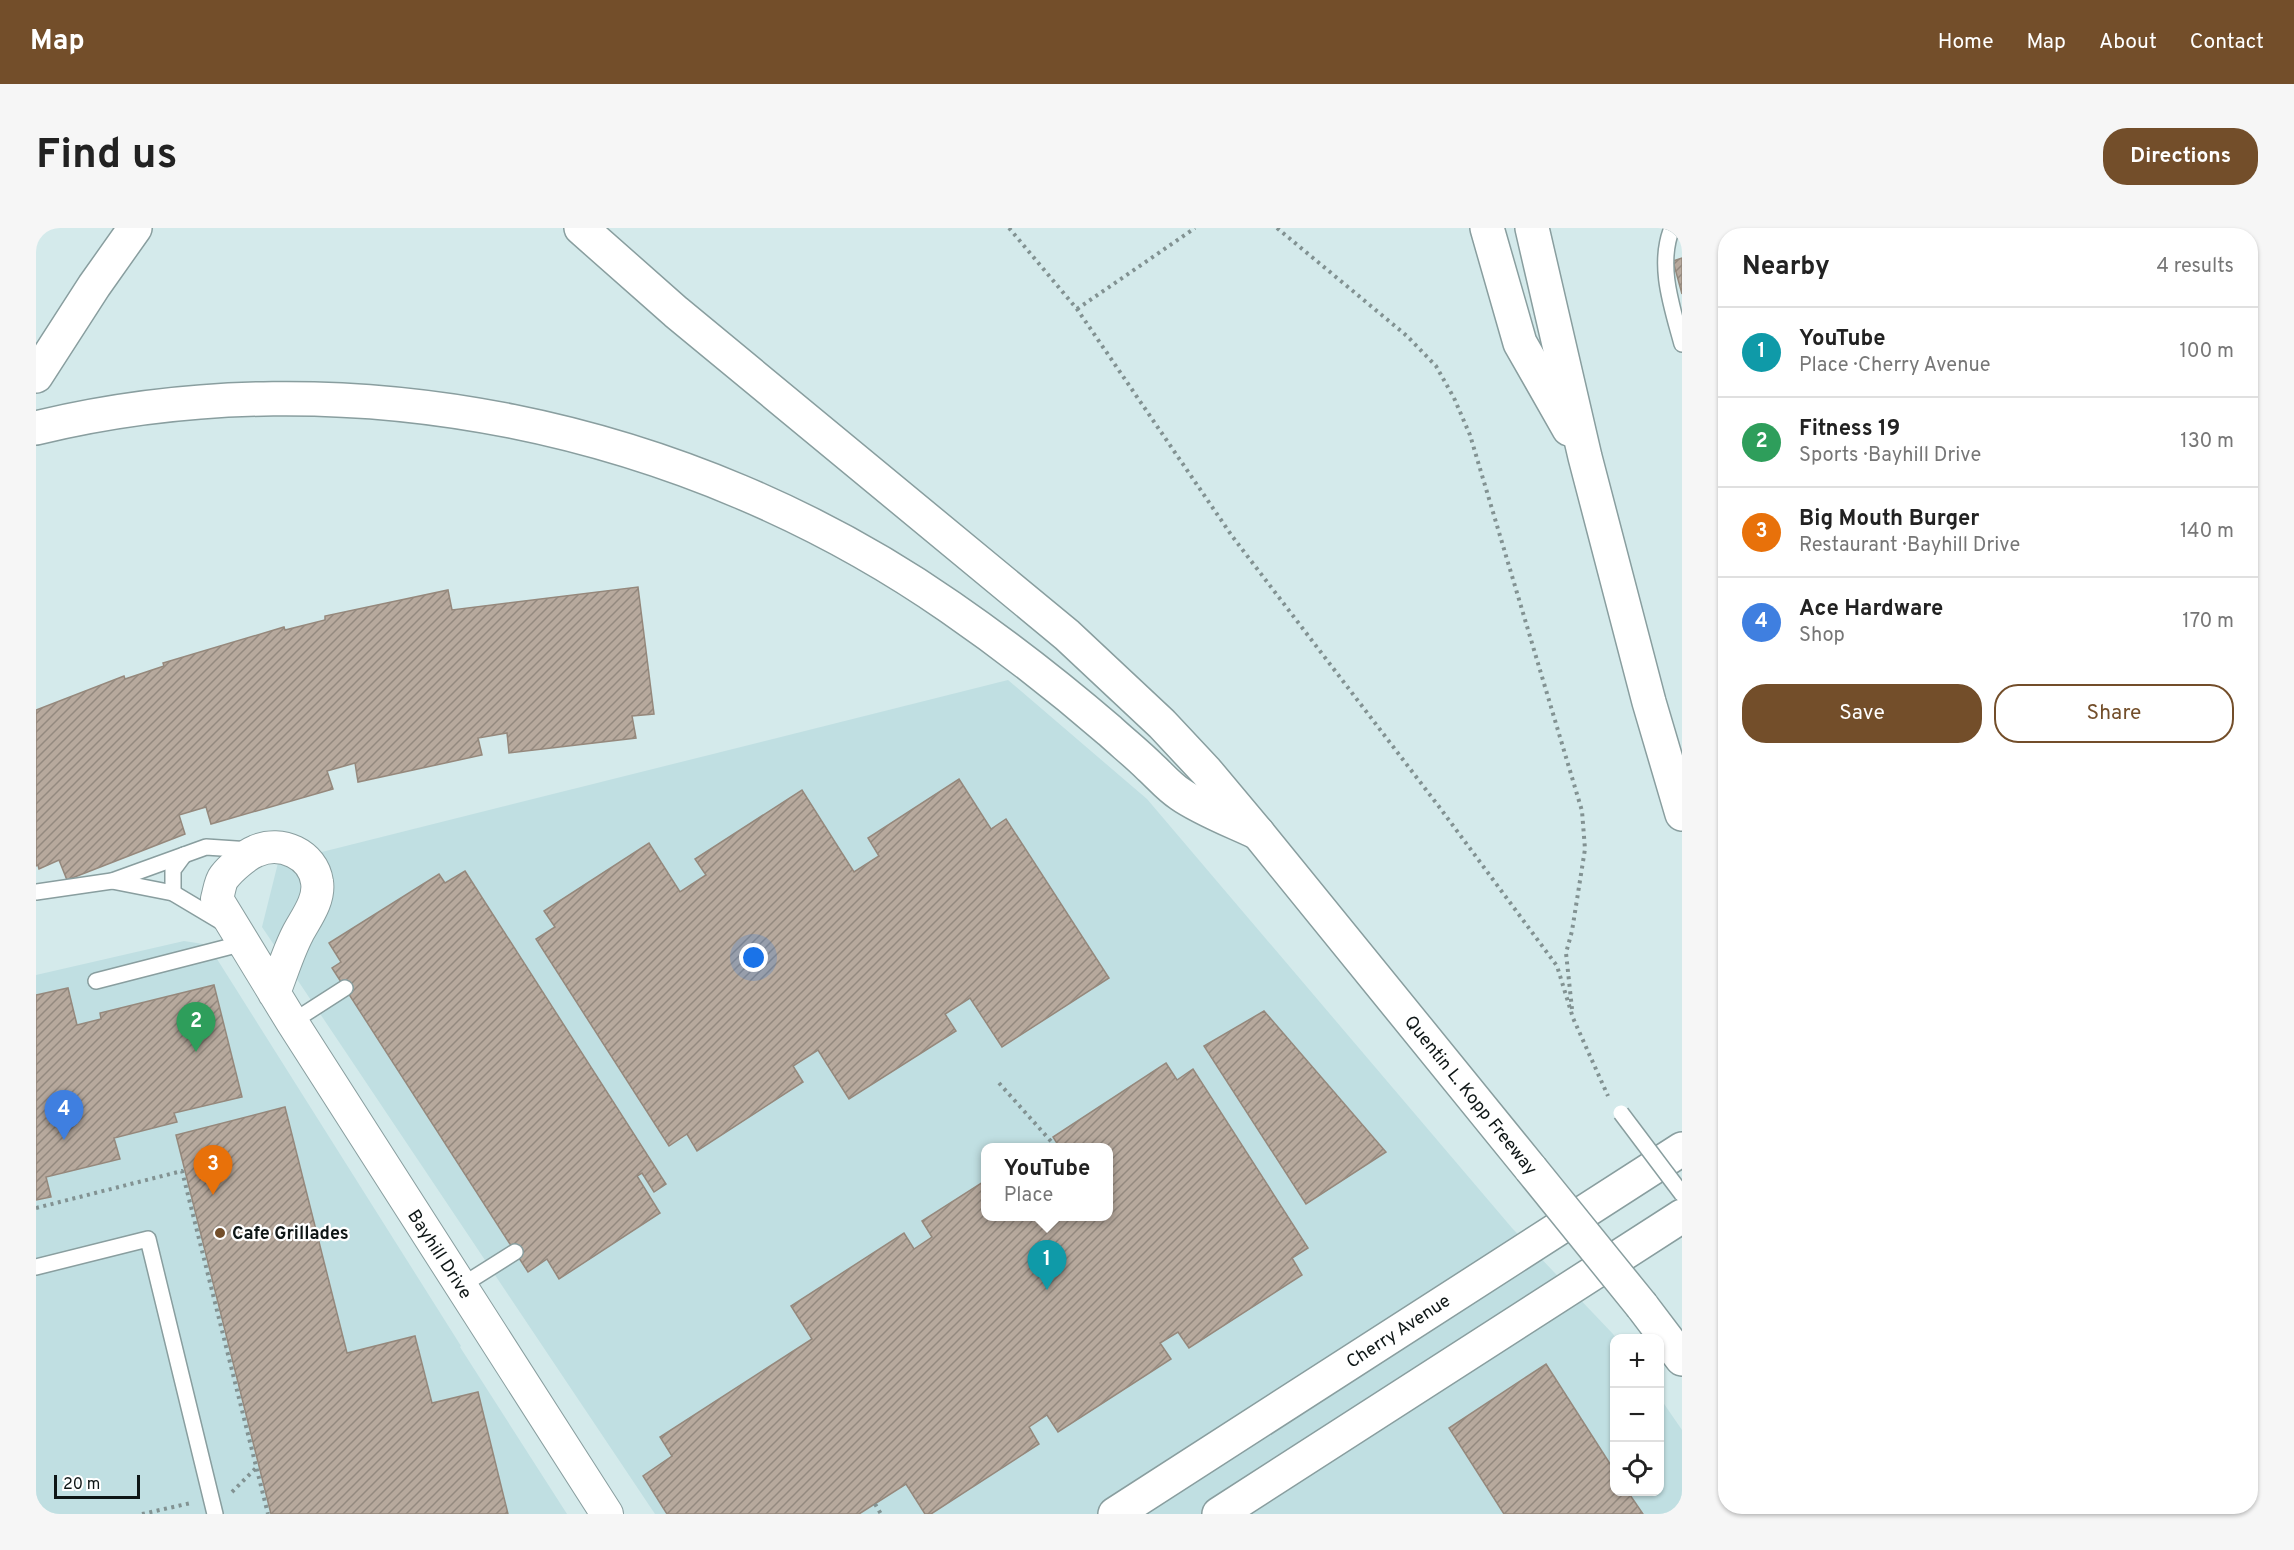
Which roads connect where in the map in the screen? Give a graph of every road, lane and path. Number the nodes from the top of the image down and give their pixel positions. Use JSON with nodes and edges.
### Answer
{"nodes":[{"id":1,"x":135,"y":228,"type":"edge"},
{"id":2,"x":580,"y":228,"type":"edge"},
{"id":3,"x":1010,"y":228,"type":"edge"},
{"id":4,"x":1195,"y":228,"type":"edge"},
{"id":5,"x":1277,"y":228,"type":"edge"},
{"id":6,"x":1487,"y":228,"type":"edge"},
{"id":7,"x":1532,"y":228,"type":"edge"},
{"id":8,"x":1672,"y":228,"type":"edge"},
{"id":9,"x":1077,"y":309,"type":"junction"},
{"id":10,"x":1682,"y":344,"type":"edge"},
{"id":11,"x":36,"y":376,"type":"edge"},
{"id":12,"x":47,"y":426,"type":"edge"},
{"id":13,"x":1585,"y":457,"type":"junction"},
{"id":14,"x":1682,"y":814,"type":"edge"},
{"id":15,"x":1258,"y":833,"type":"junction"},
{"id":16,"x":256,"y":851,"type":"junction"},
{"id":17,"x":184,"y":855,"type":"junction"},
{"id":18,"x":112,"y":881,"type":"junction"},
{"id":19,"x":36,"y":892,"type":"edge"},
{"id":20,"x":173,"y":893,"type":"junction"},
{"id":21,"x":240,"y":937,"type":"junction"},
{"id":22,"x":96,"y":981,"type":"dead end"},
{"id":23,"x":345,"y":988,"type":"dead end"},
{"id":24,"x":274,"y":993,"type":"junction"},
{"id":25,"x":1573,"y":1018,"type":"junction"},
{"id":26,"x":292,"y":1022,"type":"junction"},
{"id":27,"x":999,"y":1083,"type":"dead end"},
{"id":28,"x":1621,"y":1113,"type":"joint"},
{"id":29,"x":1053,"y":1143,"type":"edge"},
{"id":30,"x":1682,"y":1149,"type":"edge"},
{"id":31,"x":1682,"y":1194,"type":"edge"},
{"id":32,"x":36,"y":1208,"type":"edge"},
{"id":33,"x":1682,"y":1216,"type":"edge"},
{"id":34,"x":515,"y":1252,"type":"dead end"},
{"id":35,"x":36,"y":1267,"type":"edge"},
{"id":36,"x":461,"y":1287,"type":"junction"},
{"id":37,"x":1682,"y":1359,"type":"edge"},
{"id":38,"x":875,"y":1504,"type":"dead end"},
{"id":39,"x":215,"y":1514,"type":"edge"},
{"id":40,"x":268,"y":1514,"type":"edge"},
{"id":41,"x":607,"y":1514,"type":"edge"},
{"id":42,"x":881,"y":1514,"type":"edge"},
{"id":43,"x":1115,"y":1514,"type":"edge"},
{"id":44,"x":1219,"y":1514,"type":"edge"}],
"edges":[{"from":1,"to":11,"type":"main road"},
{"from":2,"to":15,"type":"main road","name":"Quentin L. Kopp Freeway"},
{"from":3,"to":9,"type":"path"},
{"from":4,"to":9,"type":"path"},
{"from":5,"to":25,"type":"path"},
{"from":6,"to":13,"type":"main road"},
{"from":7,"to":13,"type":"main road"},
{"from":8,"to":10,"type":"lane"},
{"from":9,"to":25,"type":"path"},
{"from":12,"to":15,"type":"main road"},
{"from":13,"to":14,"type":"main road"},
{"from":15,"to":37,"type":"main road","name":"Quentin L. Kopp Freeway","bridge":true},
{"from":16,"to":17,"type":"lane"},
{"from":16,"to":21,"type":"street","name":"Bayhill Drive"},
{"from":16,"to":24,"type":"street"},
{"from":17,"to":18,"type":"lane"},
{"from":17,"to":20,"type":"lane"},
{"from":18,"to":19,"type":"lane"},
{"from":18,"to":20,"type":"lane"},
{"from":20,"to":21,"type":"lane"},
{"from":21,"to":22,"type":"lane"},
{"from":21,"to":24,"type":"street","name":"Bayhill Drive"},
{"from":23,"to":26,"type":"lane"},
{"from":24,"to":26,"type":"street","name":"Bayhill Drive"},
{"from":25,"to":28,"type":"path"},
{"from":26,"to":36,"type":"street","name":"Bayhill Drive"},
{"from":27,"to":29,"type":"path"},
{"from":28,"to":31,"type":"lane","bridge":true},
{"from":30,"to":43,"type":"main road","name":"Cherry Avenue"},
{"from":32,"to":40,"type":"path"},
{"from":33,"to":44,"type":"main road"},
{"from":34,"to":36,"type":"lane"},
{"from":35,"to":39,"type":"lane"},
{"from":36,"to":41,"type":"street","name":"Bayhill Drive"},
{"from":38,"to":42,"type":"path"}]}
